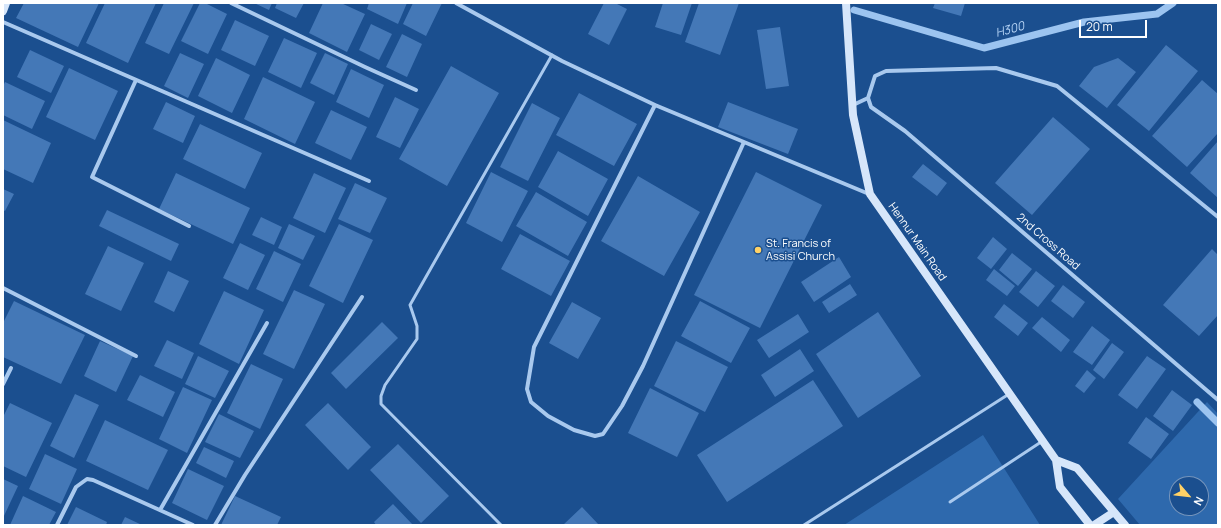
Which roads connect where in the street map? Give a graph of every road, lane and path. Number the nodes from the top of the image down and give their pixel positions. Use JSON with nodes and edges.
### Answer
{"nodes":[{"id":1,"x":6,"y":3,"type":"edge"},
{"id":2,"x":231,"y":3,"type":"edge"},
{"id":3,"x":456,"y":3,"type":"edge"},
{"id":4,"x":846,"y":3,"type":"edge"},
{"id":5,"x":3,"y":11,"type":"edge"},
{"id":6,"x":3,"y":22,"type":"edge"},
{"id":7,"x":552,"y":55,"type":"junction"},
{"id":8,"x":136,"y":80,"type":"junction"},
{"id":9,"x":416,"y":90,"type":"dead end"},
{"id":10,"x":868,"y":98,"type":"junction"},
{"id":11,"x":655,"y":105,"type":"junction"},
{"id":12,"x":853,"y":105,"type":"junction"},
{"id":13,"x":744,"y":142,"type":"junction"},
{"id":14,"x":368,"y":181,"type":"dead end"},
{"id":15,"x":870,"y":194,"type":"junction"},
{"id":16,"x":1218,"y":217,"type":"edge"},
{"id":17,"x":190,"y":226,"type":"dead end"},
{"id":18,"x":3,"y":288,"type":"edge"},
{"id":19,"x":362,"y":297,"type":"dead end"},
{"id":20,"x":267,"y":323,"type":"dead end"},
{"id":21,"x":136,"y":356,"type":"dead end"},
{"id":22,"x":11,"y":368,"type":"dead end"},
{"id":23,"x":3,"y":384,"type":"edge"},
{"id":24,"x":1009,"y":394,"type":"junction"},
{"id":25,"x":1218,"y":400,"type":"edge"},
{"id":26,"x":1043,"y":441,"type":"junction"},
{"id":27,"x":1056,"y":460,"type":"junction"},
{"id":28,"x":950,"y":502,"type":"dead end"},
{"id":29,"x":160,"y":510,"type":"junction"},
{"id":30,"x":1114,"y":512,"type":"junction"},
{"id":31,"x":57,"y":525,"type":"edge"},
{"id":32,"x":193,"y":525,"type":"edge"},
{"id":33,"x":215,"y":525,"type":"edge"},
{"id":34,"x":501,"y":525,"type":"edge"},
{"id":35,"x":804,"y":525,"type":"edge"},
{"id":36,"x":1090,"y":525,"type":"edge"},
{"id":37,"x":1094,"y":525,"type":"edge"},
{"id":38,"x":1125,"y":525,"type":"edge"}],
"edges":[{"from":1,"to":5,"type":"main road"},
{"from":2,"to":9,"type":"street"},
{"from":3,"to":7,"type":"street"},
{"from":4,"to":12,"type":"main road","name":"Hennur Main Road"},
{"from":6,"to":8,"type":"street"},
{"from":7,"to":11,"type":"street"},
{"from":7,"to":34,"type":"lane"},
{"from":8,"to":14,"type":"street"},
{"from":8,"to":17,"type":"street"},
{"from":10,"to":12,"type":"street"},
{"from":10,"to":16,"type":"street"},
{"from":10,"to":25,"type":"street","name":"2nd Cross Road"},
{"from":11,"to":13,"type":"street"},
{"from":11,"to":13,"type":"street"},
{"from":12,"to":15,"type":"main road","name":"Hennur Main Road"},
{"from":13,"to":15,"type":"street"},
{"from":15,"to":24,"type":"main road","name":"Hennur Main Road"},
{"from":18,"to":21,"type":"street"},
{"from":19,"to":33,"type":"street"},
{"from":20,"to":29,"type":"street"},
{"from":22,"to":23,"type":"street"},
{"from":24,"to":26,"type":"main road","name":"Hennur Main Road"},
{"from":24,"to":35,"type":"lane"},
{"from":26,"to":27,"type":"main road","name":"Hennur Main Road"},
{"from":26,"to":28,"type":"lane"},
{"from":27,"to":30,"type":"main road"},
{"from":27,"to":36,"type":"main road","name":"Hennur Main Road"},
{"from":29,"to":31,"type":"street"},
{"from":29,"to":32,"type":"street"},
{"from":30,"to":37,"type":"main road"},
{"from":30,"to":38,"type":"main road"}]}
